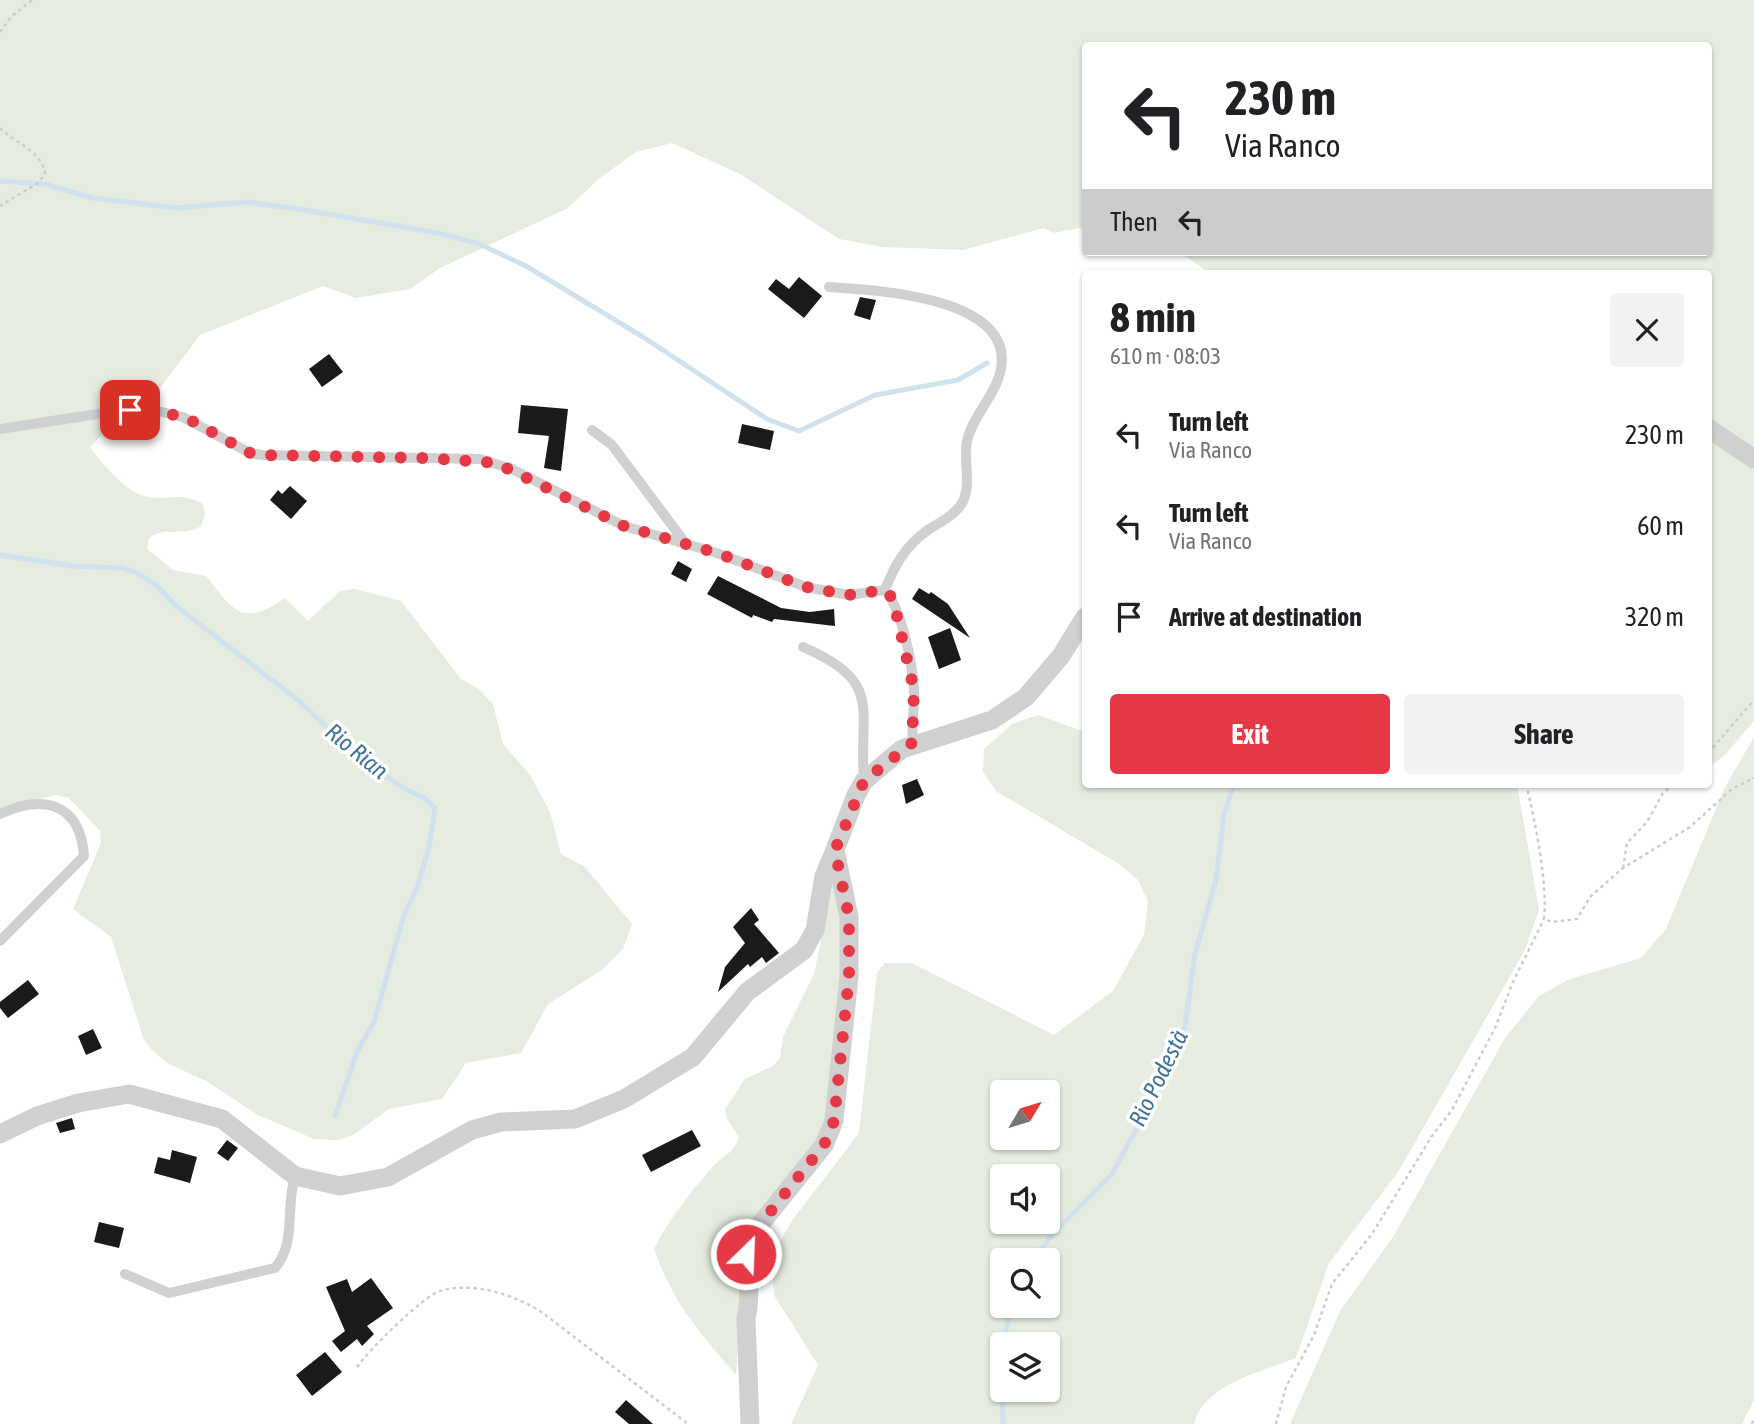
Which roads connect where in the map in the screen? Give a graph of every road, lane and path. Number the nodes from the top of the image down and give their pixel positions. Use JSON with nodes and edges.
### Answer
{"nodes":[{"id":1,"x":32,"y":0,"type":"edge"},
{"id":2,"x":0,"y":32,"type":"edge"},
{"id":3,"x":0,"y":128,"type":"edge"},
{"id":4,"x":0,"y":206,"type":"edge"},
{"id":5,"x":829,"y":287,"type":"dead end"},
{"id":6,"x":0,"y":429,"type":"edge"},
{"id":7,"x":592,"y":430,"type":"dead end"},
{"id":8,"x":1712,"y":431,"type":"edge"},
{"id":9,"x":1754,"y":459,"type":"edge"},
{"id":10,"x":686,"y":544,"type":"junction"},
{"id":11,"x":885,"y":590,"type":"junction"},
{"id":12,"x":1082,"y":622,"type":"edge"},
{"id":13,"x":803,"y":647,"type":"dead end"},
{"id":14,"x":1754,"y":700,"type":"edge"},
{"id":15,"x":912,"y":743,"type":"junction"},
{"id":16,"x":1712,"y":748,"type":"edge"},
{"id":17,"x":1754,"y":778,"type":"edge"},
{"id":18,"x":864,"y":781,"type":"junction"},
{"id":19,"x":1528,"y":788,"type":"edge"},
{"id":20,"x":1670,"y":788,"type":"edge"},
{"id":21,"x":0,"y":814,"type":"edge"},
{"id":22,"x":835,"y":850,"type":"junction"},
{"id":23,"x":1623,"y":868,"type":"junction"},
{"id":24,"x":1544,"y":919,"type":"junction"},
{"id":25,"x":0,"y":941,"type":"edge"},
{"id":26,"x":0,"y":1134,"type":"edge"},
{"id":27,"x":295,"y":1176,"type":"junction"},
{"id":28,"x":125,"y":1274,"type":"dead end"},
{"id":29,"x":357,"y":1367,"type":"dead end"},
{"id":30,"x":1754,"y":1418,"type":"edge"},
{"id":31,"x":688,"y":1424,"type":"edge"},
{"id":32,"x":750,"y":1424,"type":"edge"},
{"id":33,"x":1276,"y":1424,"type":"edge"},
{"id":34,"x":1752,"y":1424,"type":"edge"}],
"edges":[{"from":1,"to":2,"type":"path"},
{"from":3,"to":4,"type":"path"},
{"from":5,"to":11,"type":"lane"},
{"from":6,"to":10,"type":"lane"},
{"from":7,"to":10,"type":"lane"},
{"from":8,"to":9,"type":"street"},
{"from":10,"to":11,"type":"lane"},
{"from":11,"to":15,"type":"lane"},
{"from":12,"to":15,"type":"street"},
{"from":13,"to":18,"type":"lane"},
{"from":14,"to":16,"type":"path"},
{"from":15,"to":18,"type":"street"},
{"from":17,"to":23,"type":"path"},
{"from":18,"to":22,"type":"street"},
{"from":19,"to":24,"type":"path"},
{"from":20,"to":23,"type":"path"},
{"from":21,"to":25,"type":"lane"},
{"from":22,"to":27,"type":"street"},
{"from":22,"to":32,"type":"street"},
{"from":23,"to":24,"type":"path"},
{"from":24,"to":33,"type":"path"},
{"from":26,"to":27,"type":"street"},
{"from":27,"to":28,"type":"lane"},
{"from":29,"to":31,"type":"path"},
{"from":30,"to":34,"type":"path"}]}
